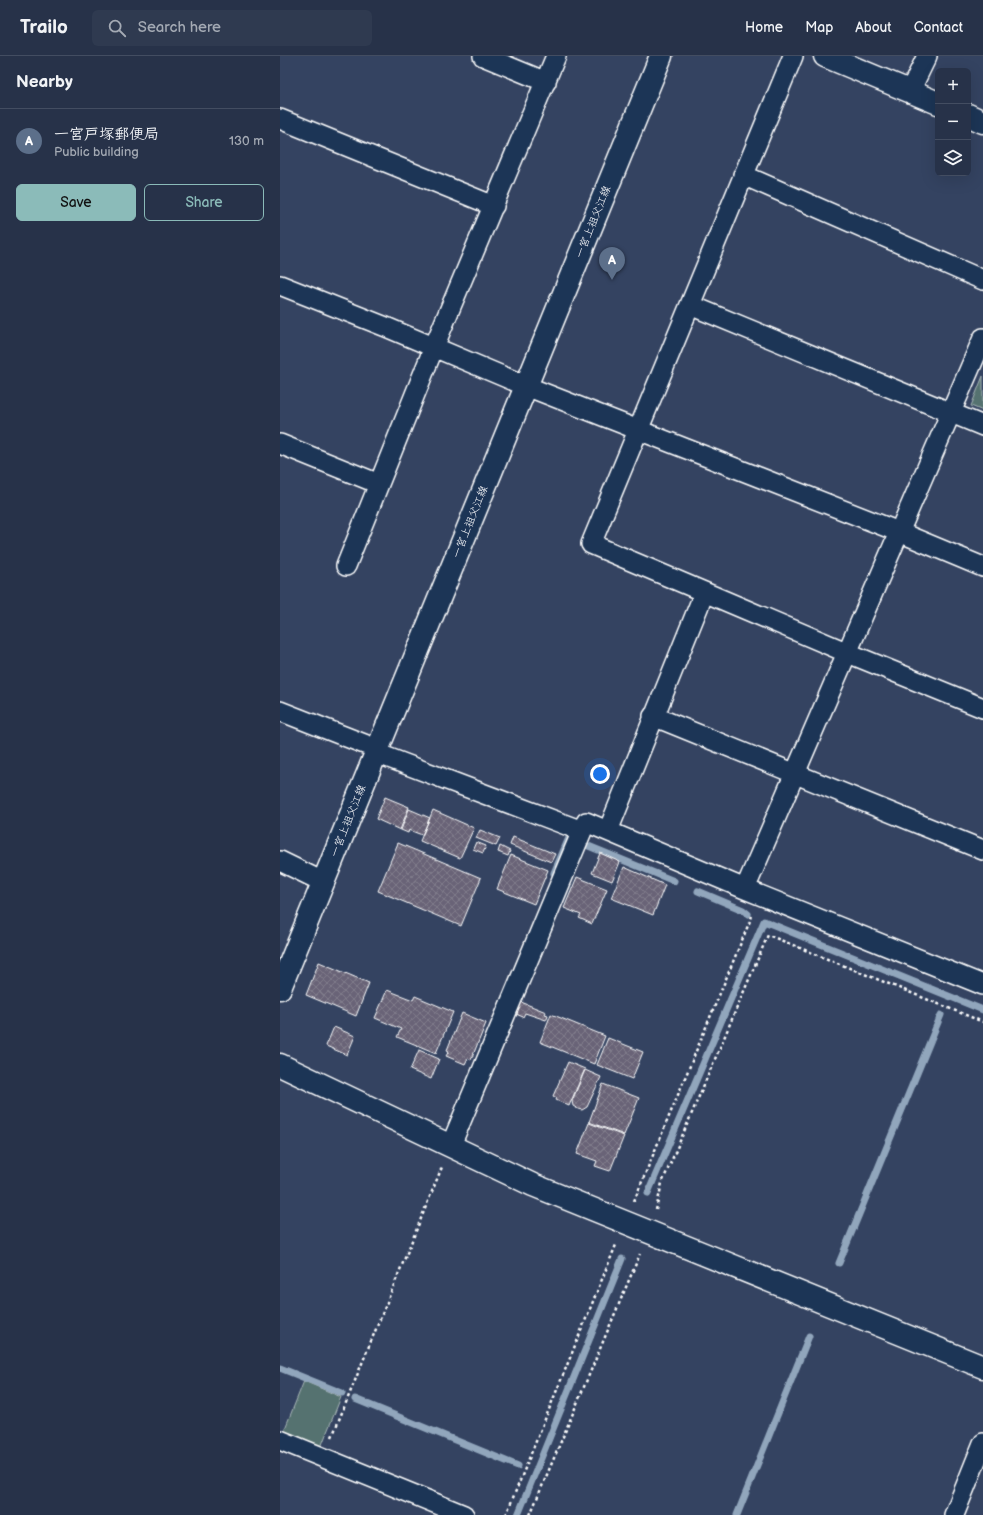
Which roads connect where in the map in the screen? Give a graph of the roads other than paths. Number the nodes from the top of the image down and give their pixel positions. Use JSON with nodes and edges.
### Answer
{"nodes":[{"id":1,"x":483,"y":56,"type":"edge"},
{"id":2,"x":556,"y":56,"type":"edge"},
{"id":3,"x":662,"y":56,"type":"edge"},
{"id":4,"x":793,"y":56,"type":"edge"},
{"id":5,"x":825,"y":56,"type":"edge"},
{"id":6,"x":927,"y":56,"type":"edge"},
{"id":7,"x":546,"y":82,"type":"junction"},
{"id":8,"x":910,"y":91,"type":"junction"},
{"id":9,"x":935,"y":102,"type":"edge"},
{"id":10,"x":971,"y":116,"type":"edge"},
{"id":11,"x":280,"y":119,"type":"edge"},
{"id":12,"x":983,"y":122,"type":"edge"},
{"id":13,"x":744,"y":175,"type":"junction"},
{"id":14,"x":494,"y":206,"type":"junction"},
{"id":15,"x":983,"y":280,"type":"edge"},
{"id":16,"x":280,"y":285,"type":"edge"},
{"id":17,"x":690,"y":304,"type":"junction"},
{"id":18,"x":983,"y":338,"type":"edge"},
{"id":19,"x":434,"y":347,"type":"junction"},
{"id":20,"x":526,"y":386,"type":"junction"},
{"id":21,"x":950,"y":413,"type":"junction"},
{"id":22,"x":983,"y":426,"type":"edge"},
{"id":23,"x":638,"y":429,"type":"junction"},
{"id":24,"x":280,"y":444,"type":"edge"},
{"id":25,"x":379,"y":484,"type":"junction"},
{"id":26,"x":899,"y":532,"type":"junction"},
{"id":27,"x":346,"y":566,"type":"dead end"},
{"id":28,"x":983,"y":567,"type":"edge"},
{"id":29,"x":704,"y":593,"type":"junction"},
{"id":30,"x":848,"y":653,"type":"junction"},
{"id":31,"x":983,"y":708,"type":"edge"},
{"id":32,"x":280,"y":711,"type":"edge"},
{"id":33,"x":653,"y":716,"type":"junction"},
{"id":34,"x":376,"y":751,"type":"junction"},
{"id":35,"x":795,"y":774,"type":"junction"},
{"id":36,"x":582,"y":831,"type":"junction"},
{"id":37,"x":608,"y":831,"type":"junction"},
{"id":38,"x":983,"y":850,"type":"edge"},
{"id":39,"x":280,"y":861,"type":"edge"},
{"id":40,"x":323,"y":882,"type":"junction"},
{"id":41,"x":745,"y":889,"type":"junction"},
{"id":42,"x":983,"y":985,"type":"edge"},
{"id":43,"x":280,"y":988,"type":"edge"},
{"id":44,"x":280,"y":1064,"type":"edge"},
{"id":45,"x":451,"y":1145,"type":"junction"},
{"id":46,"x":983,"y":1367,"type":"edge"},
{"id":47,"x":280,"y":1440,"type":"edge"},
{"id":48,"x":983,"y":1444,"type":"edge"},
{"id":49,"x":464,"y":1515,"type":"edge"},
{"id":50,"x":954,"y":1515,"type":"edge"}],
"edges":[{"from":1,"to":7,"type":"street"},
{"from":2,"to":7,"type":"street"},
{"from":3,"to":20,"type":"main road","name":"一宮上祖父江線"},
{"from":4,"to":13,"type":"street"},
{"from":5,"to":8,"type":"main road"},
{"from":6,"to":8,"type":"street"},
{"from":7,"to":14,"type":"street"},
{"from":8,"to":9,"type":"main road"},
{"from":10,"to":12,"type":"main road"},
{"from":11,"to":14,"type":"street"},
{"from":13,"to":15,"type":"street"},
{"from":13,"to":17,"type":"street"},
{"from":14,"to":19,"type":"street"},
{"from":16,"to":19,"type":"street"},
{"from":17,"to":21,"type":"street"},
{"from":17,"to":23,"type":"street"},
{"from":18,"to":21,"type":"street"},
{"from":19,"to":20,"type":"street"},
{"from":19,"to":25,"type":"street"},
{"from":20,"to":23,"type":"street"},
{"from":20,"to":34,"type":"main road","name":"一宮上祖父江線"},
{"from":21,"to":22,"type":"street"},
{"from":21,"to":26,"type":"street"},
{"from":23,"to":26,"type":"street"},
{"from":23,"to":29,"type":"street"},
{"from":24,"to":25,"type":"street"},
{"from":25,"to":27,"type":"street"},
{"from":26,"to":28,"type":"street"},
{"from":26,"to":30,"type":"street"},
{"from":29,"to":30,"type":"street"},
{"from":29,"to":33,"type":"street"},
{"from":30,"to":31,"type":"street"},
{"from":30,"to":35,"type":"street"},
{"from":32,"to":34,"type":"street"},
{"from":33,"to":35,"type":"street"},
{"from":33,"to":37,"type":"street"},
{"from":34,"to":36,"type":"street"},
{"from":34,"to":40,"type":"main road","name":"一宮上祖父江線"},
{"from":35,"to":38,"type":"street"},
{"from":35,"to":41,"type":"street"},
{"from":36,"to":37,"type":"street"},
{"from":36,"to":45,"type":"street"},
{"from":37,"to":41,"type":"street"},
{"from":39,"to":40,"type":"street"},
{"from":40,"to":43,"type":"main road","name":"一宮上祖父江線"},
{"from":41,"to":42,"type":"street"},
{"from":44,"to":45,"type":"main road"},
{"from":45,"to":46,"type":"main road"},
{"from":47,"to":49,"type":"street"},
{"from":48,"to":50,"type":"street"}]}
